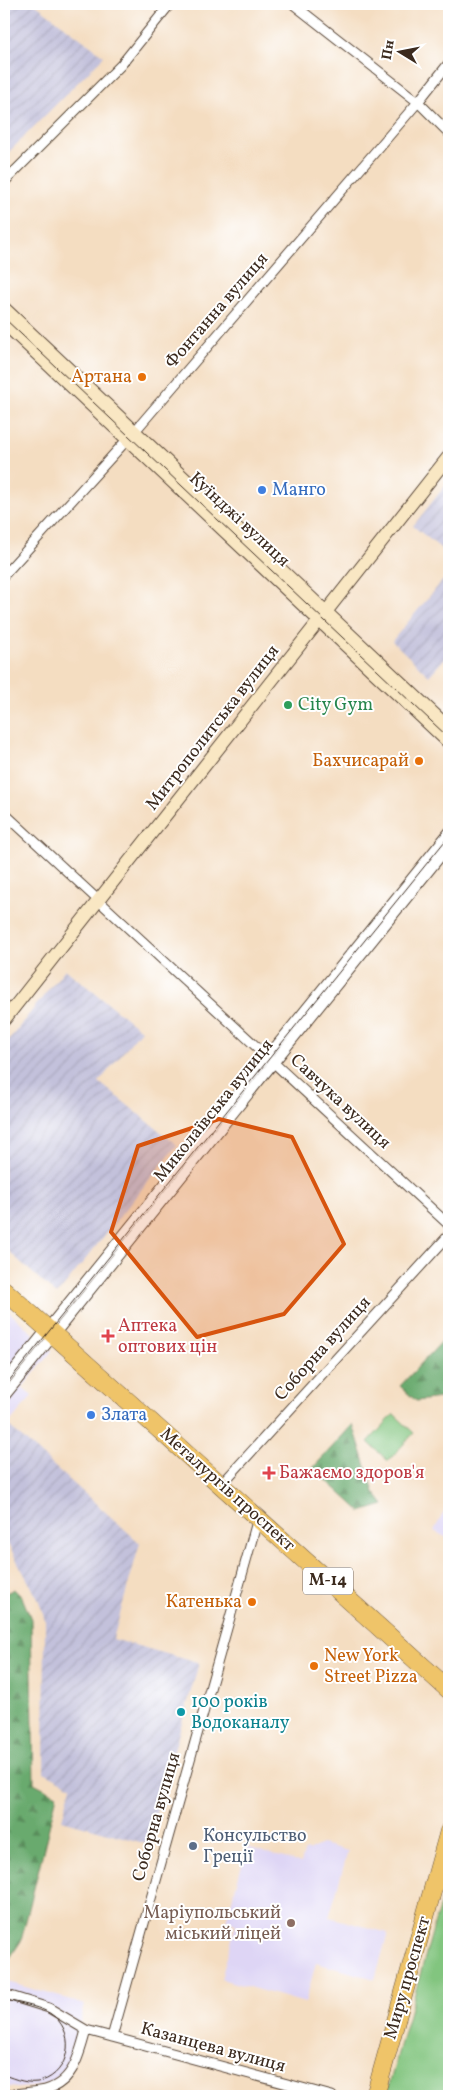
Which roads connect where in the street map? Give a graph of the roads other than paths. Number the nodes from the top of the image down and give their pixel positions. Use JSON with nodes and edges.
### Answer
{"nodes":[{"id":1,"x":170,"y":4,"type":"edge"},
{"id":2,"x":293,"y":4,"type":"edge"},
{"id":3,"x":449,"y":63,"type":"edge"},
{"id":4,"x":418,"y":102,"type":"junction"},
{"id":5,"x":449,"y":133,"type":"edge"},
{"id":6,"x":4,"y":182,"type":"edge"},
{"id":7,"x":4,"y":308,"type":"edge"},
{"id":8,"x":4,"y":323,"type":"edge"},
{"id":9,"x":131,"y":435,"type":"junction"},
{"id":10,"x":449,"y":456,"type":"edge"},
{"id":11,"x":4,"y":574,"type":"edge"},
{"id":12,"x":323,"y":617,"type":"junction"},
{"id":13,"x":449,"y":728,"type":"edge"},
{"id":14,"x":449,"y":743,"type":"edge"},
{"id":15,"x":4,"y":813,"type":"edge"},
{"id":16,"x":449,"y":832,"type":"edge"},
{"id":17,"x":449,"y":846,"type":"edge"},
{"id":18,"x":98,"y":901,"type":"junction"},
{"id":19,"x":4,"y":1020,"type":"edge"},
{"id":20,"x":270,"y":1060,"type":"junction"},
{"id":21,"x":449,"y":1225,"type":"edge"},
{"id":22,"x":449,"y":1235,"type":"edge"},
{"id":23,"x":4,"y":1290,"type":"edge"},
{"id":24,"x":50,"y":1332,"type":"junction"},
{"id":25,"x":4,"y":1382,"type":"edge"},
{"id":26,"x":4,"y":1396,"type":"edge"},
{"id":27,"x":221,"y":1485,"type":"junction"},
{"id":28,"x":258,"y":1518,"type":"junction"},
{"id":29,"x":449,"y":1690,"type":"edge"},
{"id":30,"x":449,"y":1831,"type":"edge"},
{"id":31,"x":4,"y":1994,"type":"edge"},
{"id":32,"x":86,"y":2030,"type":"junction"},
{"id":33,"x":112,"y":2037,"type":"junction"},
{"id":34,"x":5,"y":2096,"type":"edge"},
{"id":35,"x":332,"y":2096,"type":"edge"},
{"id":36,"x":375,"y":2096,"type":"edge"}],
"edges":[{"from":1,"to":6,"type":"street"},
{"from":2,"to":4,"type":"street"},
{"from":3,"to":4,"type":"street","name":"Фонтанна вулиця"},
{"from":4,"to":5,"type":"street"},
{"from":4,"to":9,"type":"street","name":"Фонтанна вулиця"},
{"from":7,"to":9,"type":"main road","name":"Куїнджі вулиця"},
{"from":8,"to":9,"type":"main road","name":"Куїнджі вулиця"},
{"from":9,"to":11,"type":"street","name":"Фонтанна вулиця"},
{"from":9,"to":12,"type":"main road","name":"Куїнджі вулиця"},
{"from":10,"to":12,"type":"main road","name":"Митрополитська вулиця"},
{"from":12,"to":13,"type":"main road","name":"Куїнджі вулиця"},
{"from":12,"to":14,"type":"main road","name":"Куїнджі вулиця"},
{"from":12,"to":18,"type":"main road","name":"Митрополитська вулиця"},
{"from":15,"to":18,"type":"street","name":"Савчука вулиця"},
{"from":16,"to":20,"type":"street","name":"Миколаївська вулиця"},
{"from":17,"to":20,"type":"street","name":"Миколаївська вулиця"},
{"from":18,"to":19,"type":"main road","name":"Митрополитська вулиця"},
{"from":18,"to":20,"type":"street","name":"Савчука вулиця"},
{"from":20,"to":21,"type":"street","name":"Савчука вулиця"},
{"from":20,"to":24,"type":"street","name":"Миколаївська вулиця"},
{"from":22,"to":27,"type":"street","name":"Соборна вулиця"},
{"from":23,"to":24,"type":"highway","name":"Металургів проспект","number":"М-14"},
{"from":24,"to":25,"type":"street","name":"Миколаївська вулиця"},
{"from":24,"to":26,"type":"street","name":"Миколаївська вулиця"},
{"from":24,"to":27,"type":"highway","name":"Металургів проспект","number":"М-14"},
{"from":27,"to":28,"type":"highway","name":"Металургів проспект","number":"М-14"},
{"from":28,"to":29,"type":"highway","name":"Металургів проспект","number":"М-14"},
{"from":28,"to":33,"type":"street","name":"Соборна вулиця"},
{"from":30,"to":36,"type":"highway","name":"Миру проспект"},
{"from":31,"to":32,"type":"street","name":"Казанцева вулиця"},
{"from":32,"to":33,"type":"street","name":"Казанцева вулиця"},
{"from":32,"to":34,"type":"street"},
{"from":33,"to":35,"type":"street","name":"Казанцева вулиця"}]}
